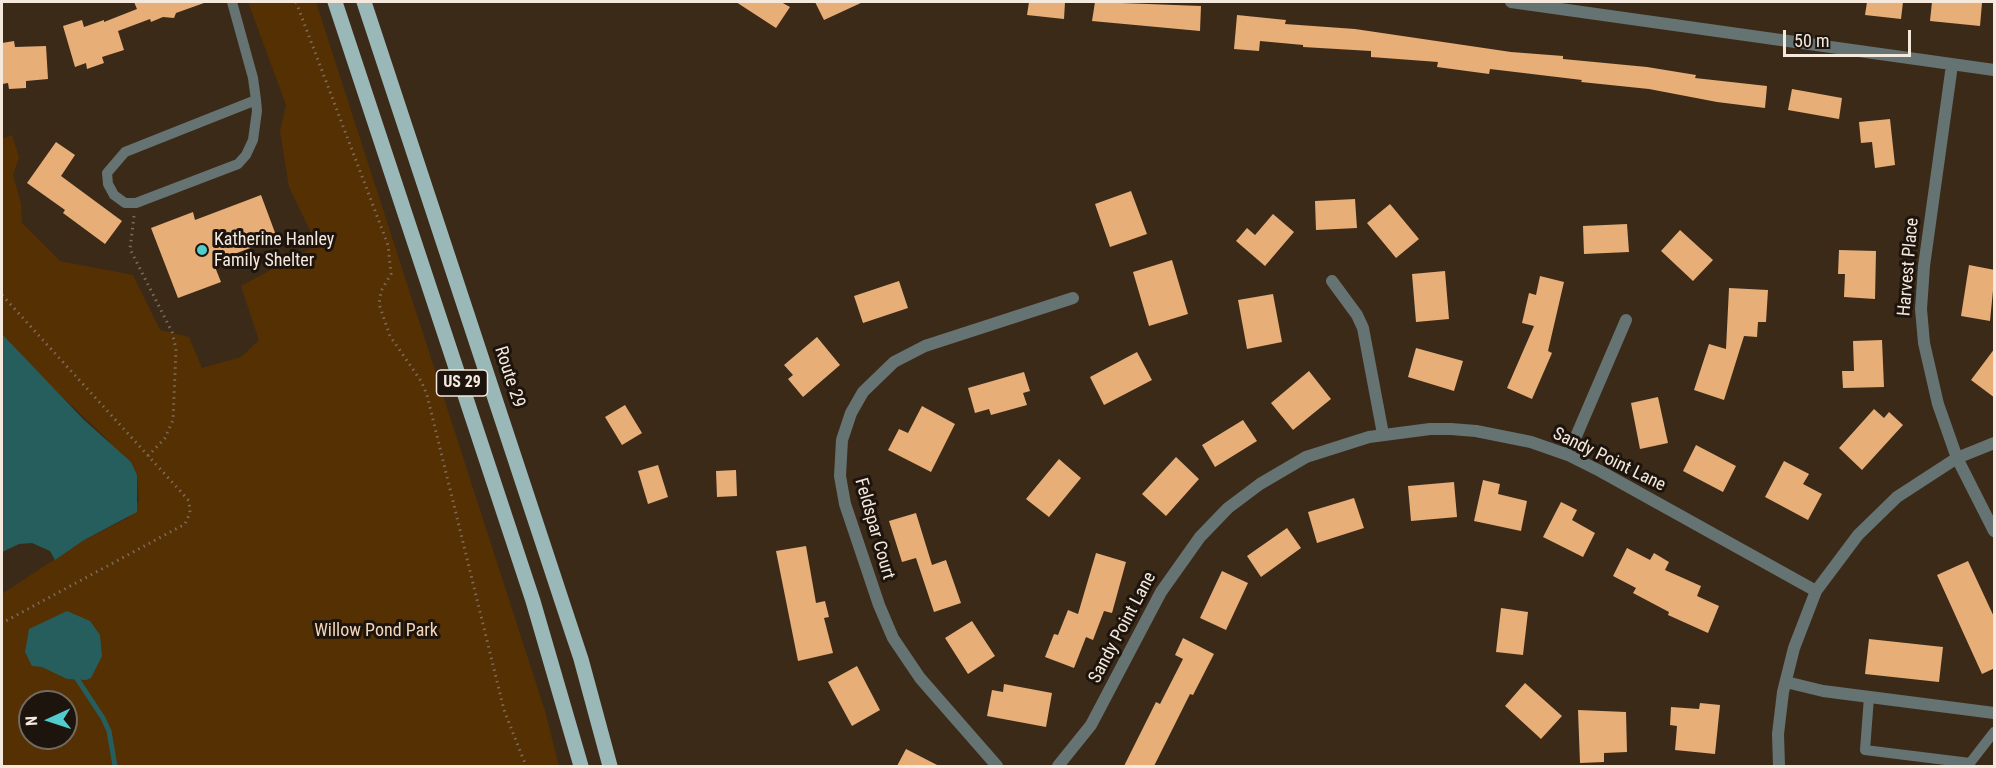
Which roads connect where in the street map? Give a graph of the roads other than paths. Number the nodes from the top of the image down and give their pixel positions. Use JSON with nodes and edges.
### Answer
{"nodes":[{"id":1,"x":232,"y":2,"type":"edge"},
{"id":2,"x":335,"y":2,"type":"edge"},
{"id":3,"x":364,"y":2,"type":"edge"},
{"id":4,"x":1511,"y":2,"type":"edge"},
{"id":5,"x":1545,"y":4,"type":"edge"},
{"id":6,"x":1952,"y":65,"type":"junction"},
{"id":7,"x":1995,"y":70,"type":"edge"},
{"id":8,"x":256,"y":100,"type":"junction"},
{"id":9,"x":1332,"y":281,"type":"dead end"},
{"id":10,"x":1073,"y":298,"type":"dead end"},
{"id":11,"x":1626,"y":320,"type":"dead end"},
{"id":12,"x":1383,"y":434,"type":"junction"},
{"id":13,"x":1995,"y":443,"type":"edge"},
{"id":14,"x":1568,"y":455,"type":"junction"},
{"id":15,"x":1957,"y":458,"type":"junction"},
{"id":16,"x":1995,"y":531,"type":"edge"},
{"id":17,"x":1816,"y":591,"type":"junction"},
{"id":18,"x":1786,"y":682,"type":"junction"},
{"id":19,"x":1869,"y":697,"type":"junction"},
{"id":20,"x":1995,"y":713,"type":"edge"},
{"id":21,"x":1995,"y":732,"type":"edge"},
{"id":22,"x":581,"y":766,"type":"edge"},
{"id":23,"x":610,"y":766,"type":"edge"},
{"id":24,"x":997,"y":766,"type":"edge"},
{"id":25,"x":1058,"y":766,"type":"edge"},
{"id":26,"x":1779,"y":766,"type":"edge"}],
"edges":[{"from":1,"to":8,"type":"lane"},
{"from":2,"to":22,"type":"main road","number":"US 29"},
{"from":3,"to":23,"type":"main road","name":"Route 29","number":"US 29"},
{"from":4,"to":5,"type":"street"},
{"from":5,"to":6,"type":"street"},
{"from":6,"to":7,"type":"street"},
{"from":6,"to":15,"type":"street","name":"Harvest Place"},
{"from":8,"to":8,"type":"lane"},
{"from":9,"to":12,"type":"street"},
{"from":10,"to":24,"type":"street","name":"Feldspar Court"},
{"from":11,"to":14,"type":"street"},
{"from":12,"to":14,"type":"street","name":"Sandy Point Lane"},
{"from":12,"to":25,"type":"street","name":"Sandy Point Lane"},
{"from":13,"to":15,"type":"street"},
{"from":14,"to":17,"type":"street","name":"Sandy Point Lane"},
{"from":15,"to":16,"type":"street","name":"Harvest Place"},
{"from":15,"to":17,"type":"street"},
{"from":17,"to":18,"type":"street"},
{"from":18,"to":19,"type":"street"},
{"from":18,"to":26,"type":"street"},
{"from":19,"to":20,"type":"street"},
{"from":19,"to":21,"type":"lane"}]}
